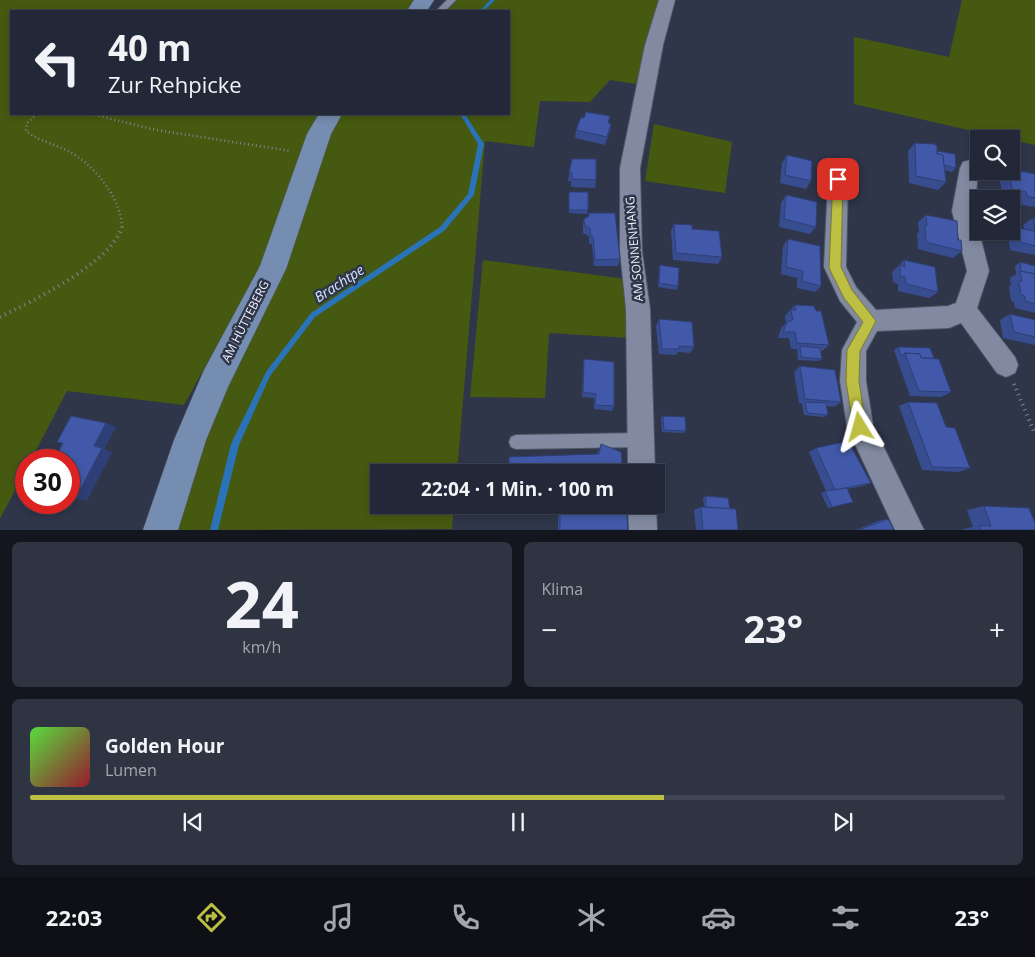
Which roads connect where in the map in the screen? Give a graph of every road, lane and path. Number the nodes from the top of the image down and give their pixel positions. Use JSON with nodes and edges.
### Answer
{"nodes":[{"id":1,"x":452,"y":0,"type":"edge"},
{"id":2,"x":667,"y":0,"type":"edge"},
{"id":3,"x":441,"y":10,"type":"edge"},
{"id":4,"x":37,"y":115,"type":"edge"},
{"id":5,"x":95,"y":115,"type":"edge"},
{"id":6,"x":329,"y":115,"type":"edge"},
{"id":7,"x":311,"y":154,"type":"junction"},
{"id":8,"x":970,"y":168,"type":"dead end"},
{"id":9,"x":838,"y":179,"type":"dead end"},
{"id":10,"x":964,"y":310,"type":"junction"},
{"id":11,"x":0,"y":317,"type":"edge"},
{"id":12,"x":870,"y":321,"type":"junction"},
{"id":13,"x":1006,"y":365,"type":"joint"},
{"id":14,"x":1035,"y":434,"type":"edge"},
{"id":15,"x":641,"y":440,"type":"junction"},
{"id":16,"x":516,"y":442,"type":"dead end"},
{"id":17,"x":641,"y":464,"type":"edge"},
{"id":18,"x":642,"y":514,"type":"edge"},
{"id":19,"x":160,"y":530,"type":"edge"},
{"id":20,"x":643,"y":530,"type":"edge"},
{"id":21,"x":910,"y":530,"type":"edge"}],
"edges":[{"from":1,"to":3,"type":"lane"},
{"from":2,"to":15,"type":"street","name":"AM SONNENHANG"},
{"from":4,"to":11,"type":"path"},
{"from":5,"to":7,"type":"path"},
{"from":6,"to":7,"type":"main road","name":"AM HÜTTEBERG"},
{"from":7,"to":19,"type":"main road","name":"AM HÜTTEBERG"},
{"from":8,"to":10,"type":"street"},
{"from":9,"to":12,"type":"street"},
{"from":10,"to":12,"type":"street"},
{"from":10,"to":13,"type":"street"},
{"from":12,"to":21,"type":"street"},
{"from":13,"to":14,"type":"path"},
{"from":15,"to":16,"type":"lane"},
{"from":15,"to":17,"type":"street","name":"AM SONNENHANG"},
{"from":18,"to":20,"type":"street"}]}
